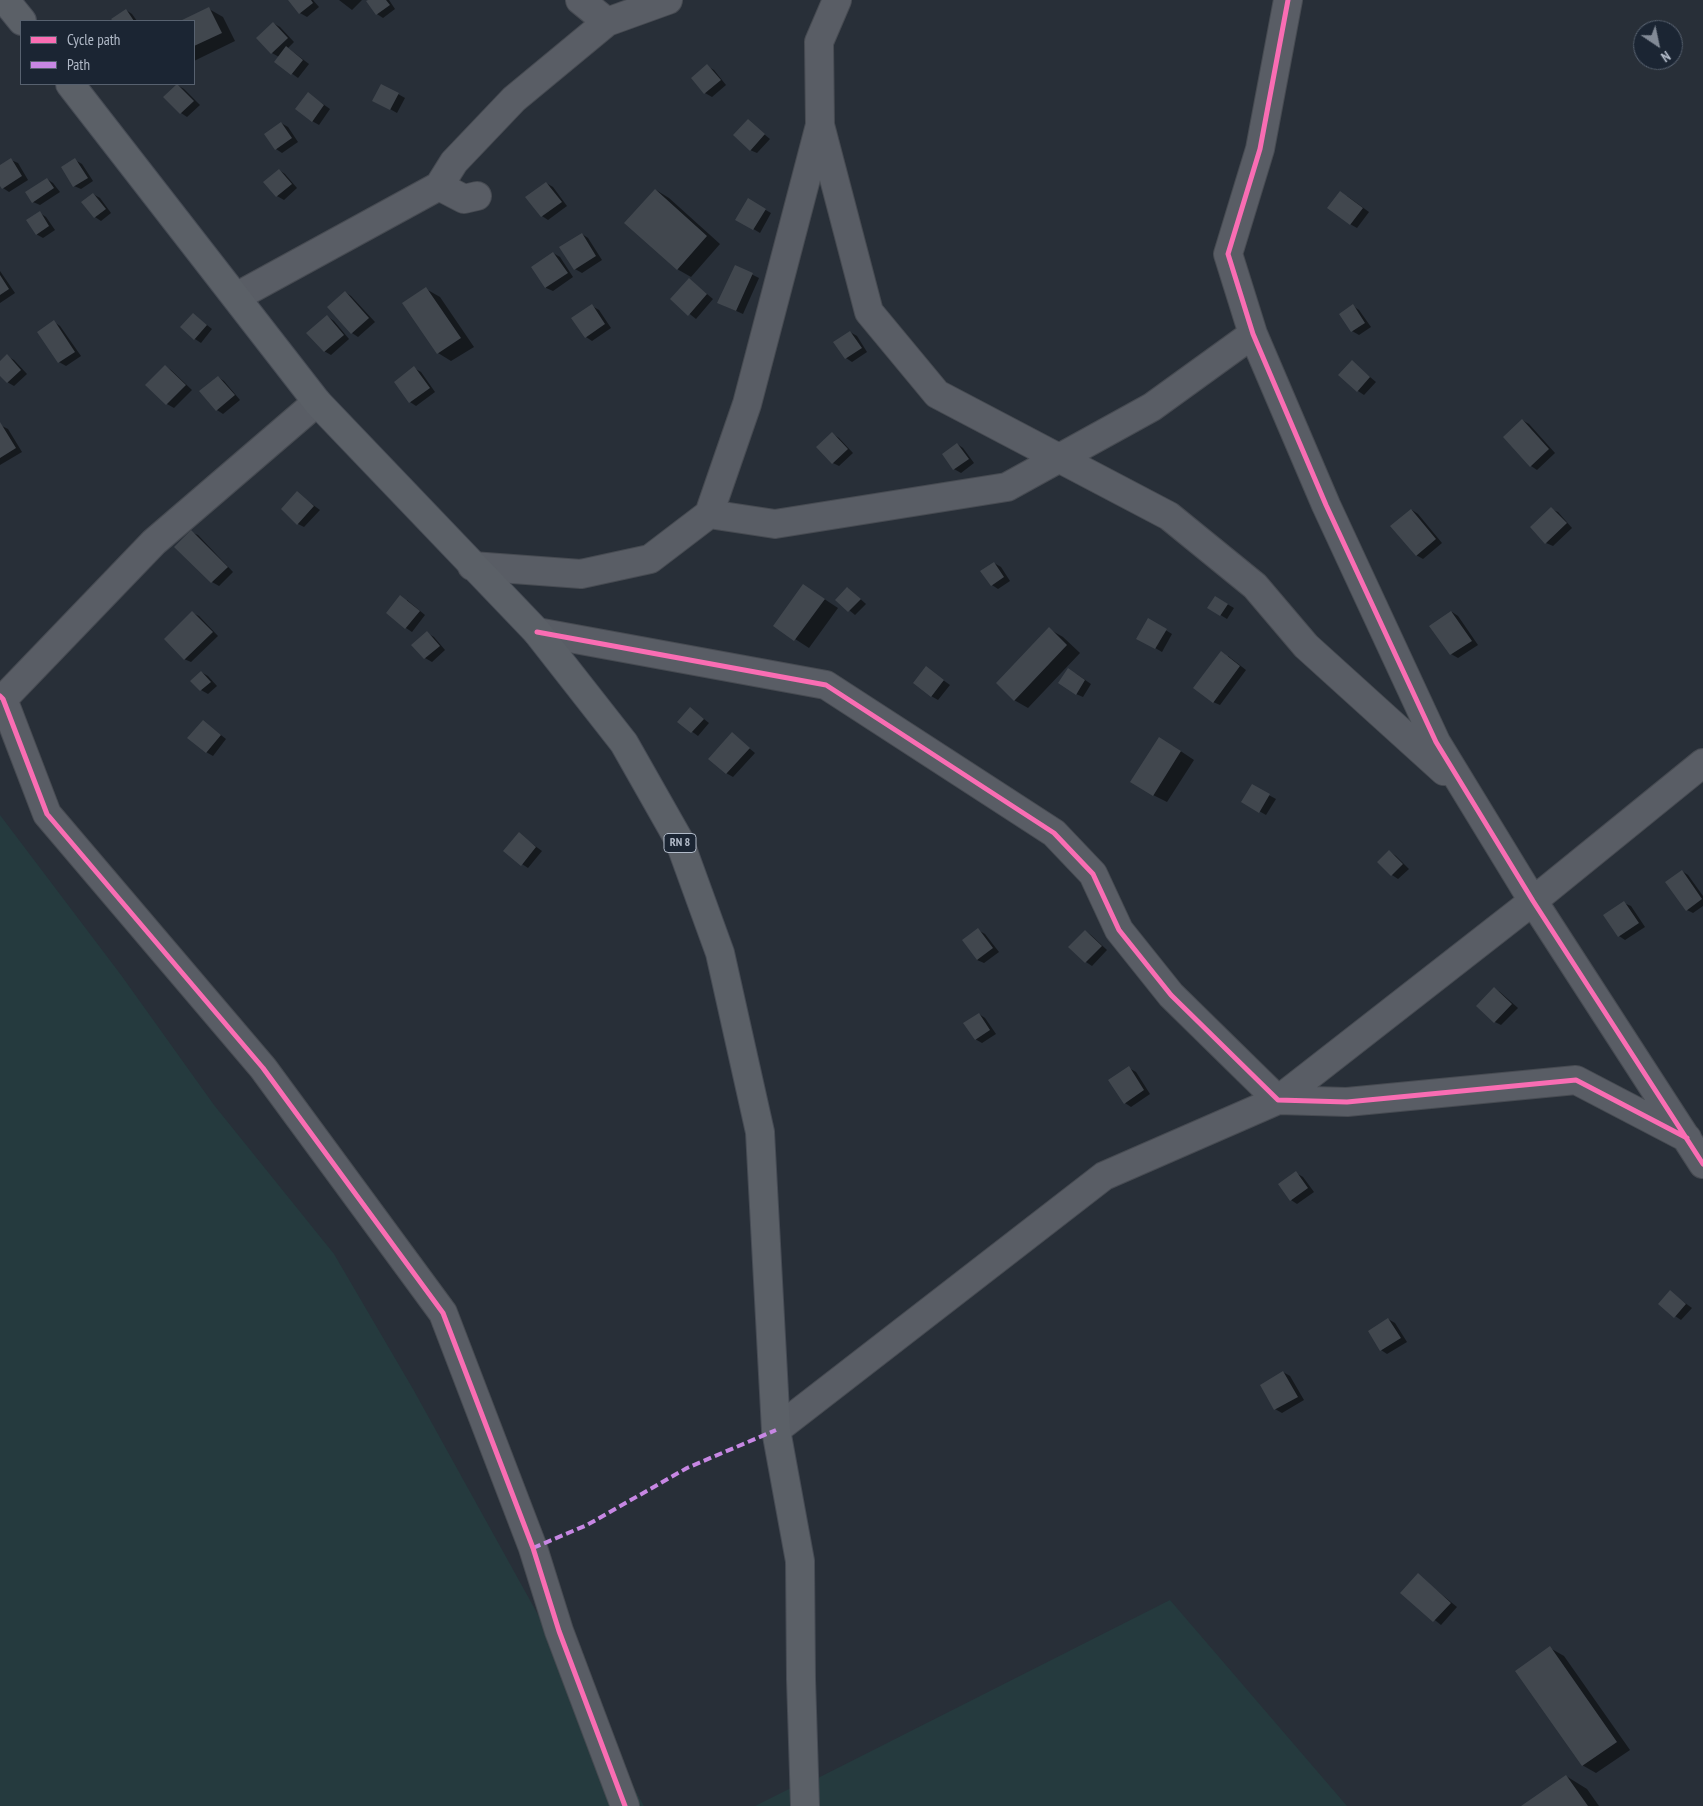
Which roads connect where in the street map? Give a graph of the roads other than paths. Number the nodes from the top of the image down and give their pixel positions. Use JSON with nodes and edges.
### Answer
{"nodes":[{"id":1,"x":5,"y":0,"type":"edge"},
{"id":2,"x":580,"y":0,"type":"edge"},
{"id":3,"x":668,"y":0,"type":"edge"},
{"id":4,"x":838,"y":0,"type":"edge"},
{"id":5,"x":1288,"y":0,"type":"edge"},
{"id":6,"x":21,"y":20,"type":"edge"},
{"id":7,"x":607,"y":22,"type":"junction"},
{"id":8,"x":71,"y":85,"type":"edge"},
{"id":9,"x":820,"y":125,"type":"junction"},
{"id":10,"x":439,"y":186,"type":"junction"},
{"id":11,"x":477,"y":196,"type":"dead end"},
{"id":12,"x":236,"y":297,"type":"junction"},
{"id":13,"x":1253,"y":334,"type":"junction"},
{"id":14,"x":317,"y":402,"type":"junction"},
{"id":15,"x":1059,"y":458,"type":"junction"},
{"id":16,"x":709,"y":514,"type":"junction"},
{"id":17,"x":472,"y":566,"type":"junction"},
{"id":18,"x":537,"y":632,"type":"junction"},
{"id":19,"x":2,"y":697,"type":"edge"},
{"id":20,"x":1703,"y":763,"type":"edge"},
{"id":21,"x":1466,"y":790,"type":"junction"},
{"id":22,"x":1534,"y":901,"type":"junction"},
{"id":23,"x":1278,"y":1100,"type":"junction"},
{"id":24,"x":1687,"y":1138,"type":"junction"},
{"id":25,"x":1703,"y":1164,"type":"edge"},
{"id":26,"x":776,"y":1430,"type":"junction"},
{"id":27,"x":625,"y":1806,"type":"edge"},
{"id":28,"x":805,"y":1806,"type":"edge"}],
"edges":[{"from":1,"to":6,"type":"main road"},
{"from":2,"to":7,"type":"street"},
{"from":3,"to":7,"type":"street"},
{"from":4,"to":9,"type":"street"},
{"from":5,"to":13,"type":"street"},
{"from":7,"to":10,"type":"street"},
{"from":8,"to":12,"type":"main road","number":"RN 8"},
{"from":9,"to":15,"type":"street"},
{"from":9,"to":16,"type":"street"},
{"from":10,"to":11,"type":"street"},
{"from":10,"to":12,"type":"street"},
{"from":12,"to":14,"type":"main road","number":"RN 8"},
{"from":13,"to":15,"type":"street"},
{"from":13,"to":21,"type":"street"},
{"from":14,"to":17,"type":"main road","number":"RN 8"},
{"from":14,"to":19,"type":"street"},
{"from":15,"to":16,"type":"street"},
{"from":15,"to":21,"type":"street"},
{"from":16,"to":17,"type":"street"},
{"from":17,"to":18,"type":"main road","number":"RN 8"},
{"from":18,"to":23,"type":"street"},
{"from":18,"to":26,"type":"main road","number":"RN 8"},
{"from":19,"to":27,"type":"street"},
{"from":20,"to":22,"type":"street"},
{"from":21,"to":22,"type":"street"},
{"from":22,"to":23,"type":"street"},
{"from":22,"to":24,"type":"street"},
{"from":23,"to":24,"type":"street"},
{"from":23,"to":26,"type":"street"},
{"from":24,"to":25,"type":"street"},
{"from":26,"to":28,"type":"main road","number":"RN 8"}]}
